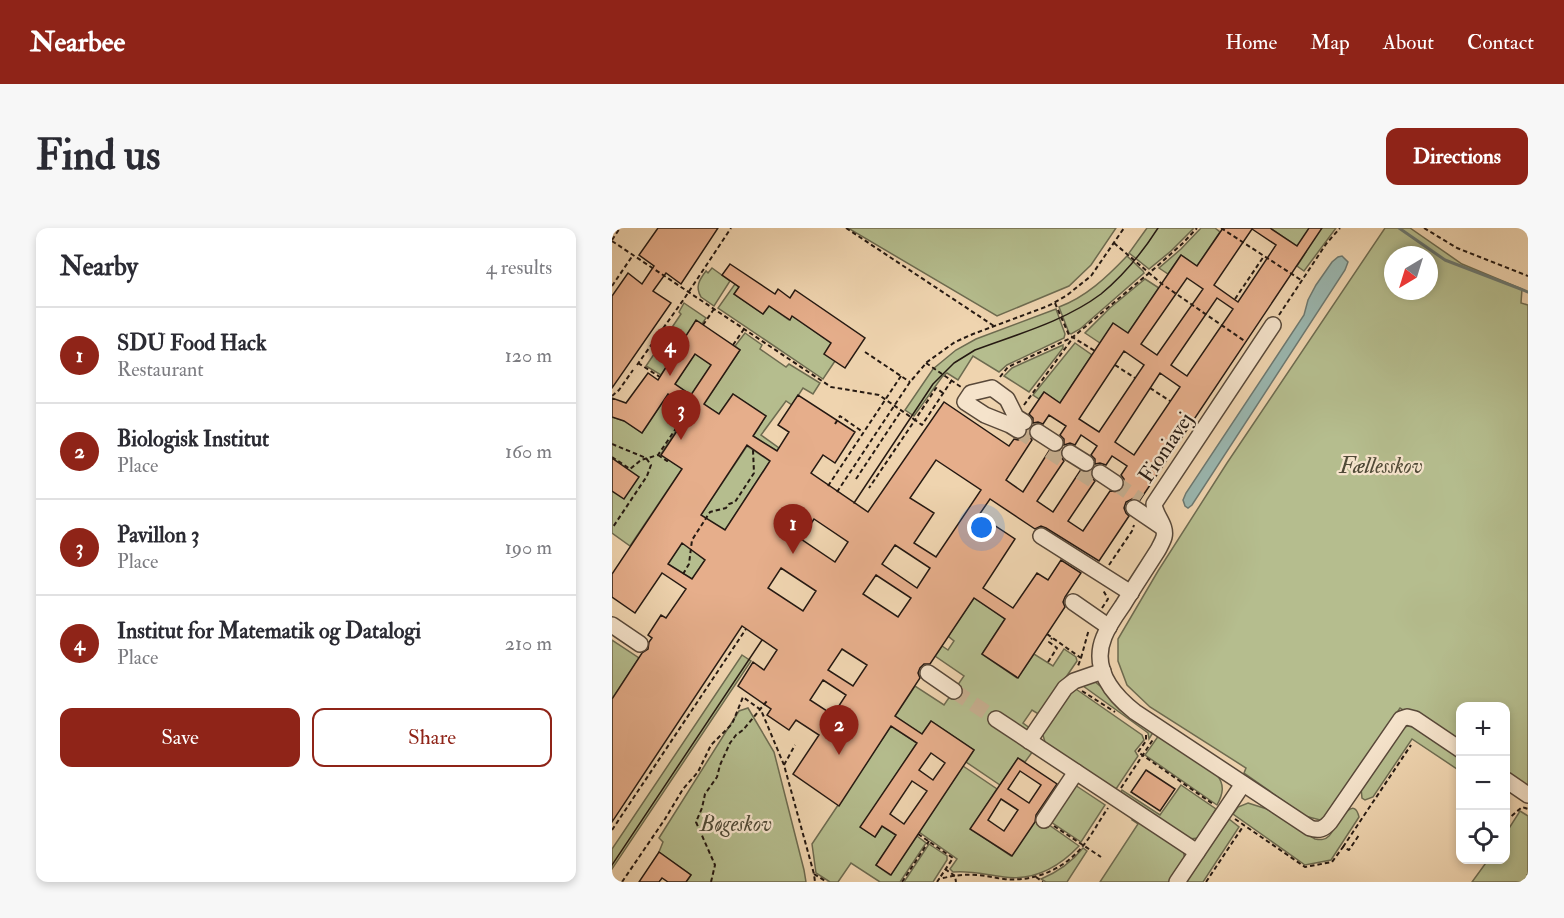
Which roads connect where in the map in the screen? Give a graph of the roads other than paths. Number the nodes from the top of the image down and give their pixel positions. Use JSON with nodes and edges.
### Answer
{"nodes":[{"id":1,"x":1273,"y":326,"type":"road end"},
{"id":2,"x":992,"y":388,"type":"joint"},
{"id":3,"x":1035,"y":436,"type":"tunnel mouth"},
{"id":4,"x":1052,"y":447,"type":"tunnel mouth"},
{"id":5,"x":1067,"y":457,"type":"tunnel mouth"},
{"id":6,"x":1083,"y":468,"type":"tunnel mouth"},
{"id":7,"x":1097,"y":477,"type":"tunnel mouth"},
{"id":8,"x":1112,"y":487,"type":"tunnel mouth"},
{"id":9,"x":1154,"y":509,"type":"junction"},
{"id":10,"x":1164,"y":528,"type":"junction"},
{"id":11,"x":1041,"y":536,"type":"dead end"},
{"id":12,"x":1131,"y":593,"type":"junction"},
{"id":13,"x":1073,"y":602,"type":"dead end"},
{"id":14,"x":612,"y":625,"type":"edge"},
{"id":15,"x":1109,"y":627,"type":"junction"},
{"id":16,"x":640,"y":644,"type":"dead end"},
{"id":17,"x":1102,"y":671,"type":"junction"},
{"id":18,"x":928,"y":673,"type":"dead end"},
{"id":19,"x":954,"y":691,"type":"tunnel mouth"},
{"id":20,"x":996,"y":719,"type":"tunnel mouth"},
{"id":21,"x":1029,"y":741,"type":"junction"},
{"id":22,"x":1456,"y":747,"type":"edge"},
{"id":23,"x":1076,"y":772,"type":"junction"},
{"id":24,"x":1510,"y":783,"type":"edge"},
{"id":25,"x":1243,"y":784,"type":"junction"},
{"id":26,"x":1528,"y":795,"type":"edge"},
{"id":27,"x":1047,"y":821,"type":"road end"},
{"id":28,"x":1197,"y":852,"type":"junction"},
{"id":29,"x":1177,"y":882,"type":"edge"}],
"edges":[{"from":1,"to":9,"type":"street","name":"Fioniavej"},
{"from":2,"to":2,"type":"street"},
{"from":3,"to":4,"type":"street"},
{"from":5,"to":6,"type":"street"},
{"from":7,"to":8,"type":"street"},
{"from":9,"to":10,"type":"street","name":"Fioniavej"},
{"from":9,"to":10,"type":"street"},
{"from":10,"to":12,"type":"street"},
{"from":11,"to":12,"type":"street"},
{"from":12,"to":15,"type":"street"},
{"from":13,"to":15,"type":"street"},
{"from":14,"to":16,"type":"street"},
{"from":15,"to":17,"type":"street"},
{"from":17,"to":21,"type":"street"},
{"from":17,"to":25,"type":"street"},
{"from":18,"to":19,"type":"street"},
{"from":20,"to":21,"type":"street"},
{"from":21,"to":23,"type":"street"},
{"from":22,"to":25,"type":"street"},
{"from":23,"to":27,"type":"street"},
{"from":23,"to":28,"type":"street"},
{"from":24,"to":26,"type":"street"},
{"from":25,"to":28,"type":"street"},
{"from":28,"to":29,"type":"street"}]}
